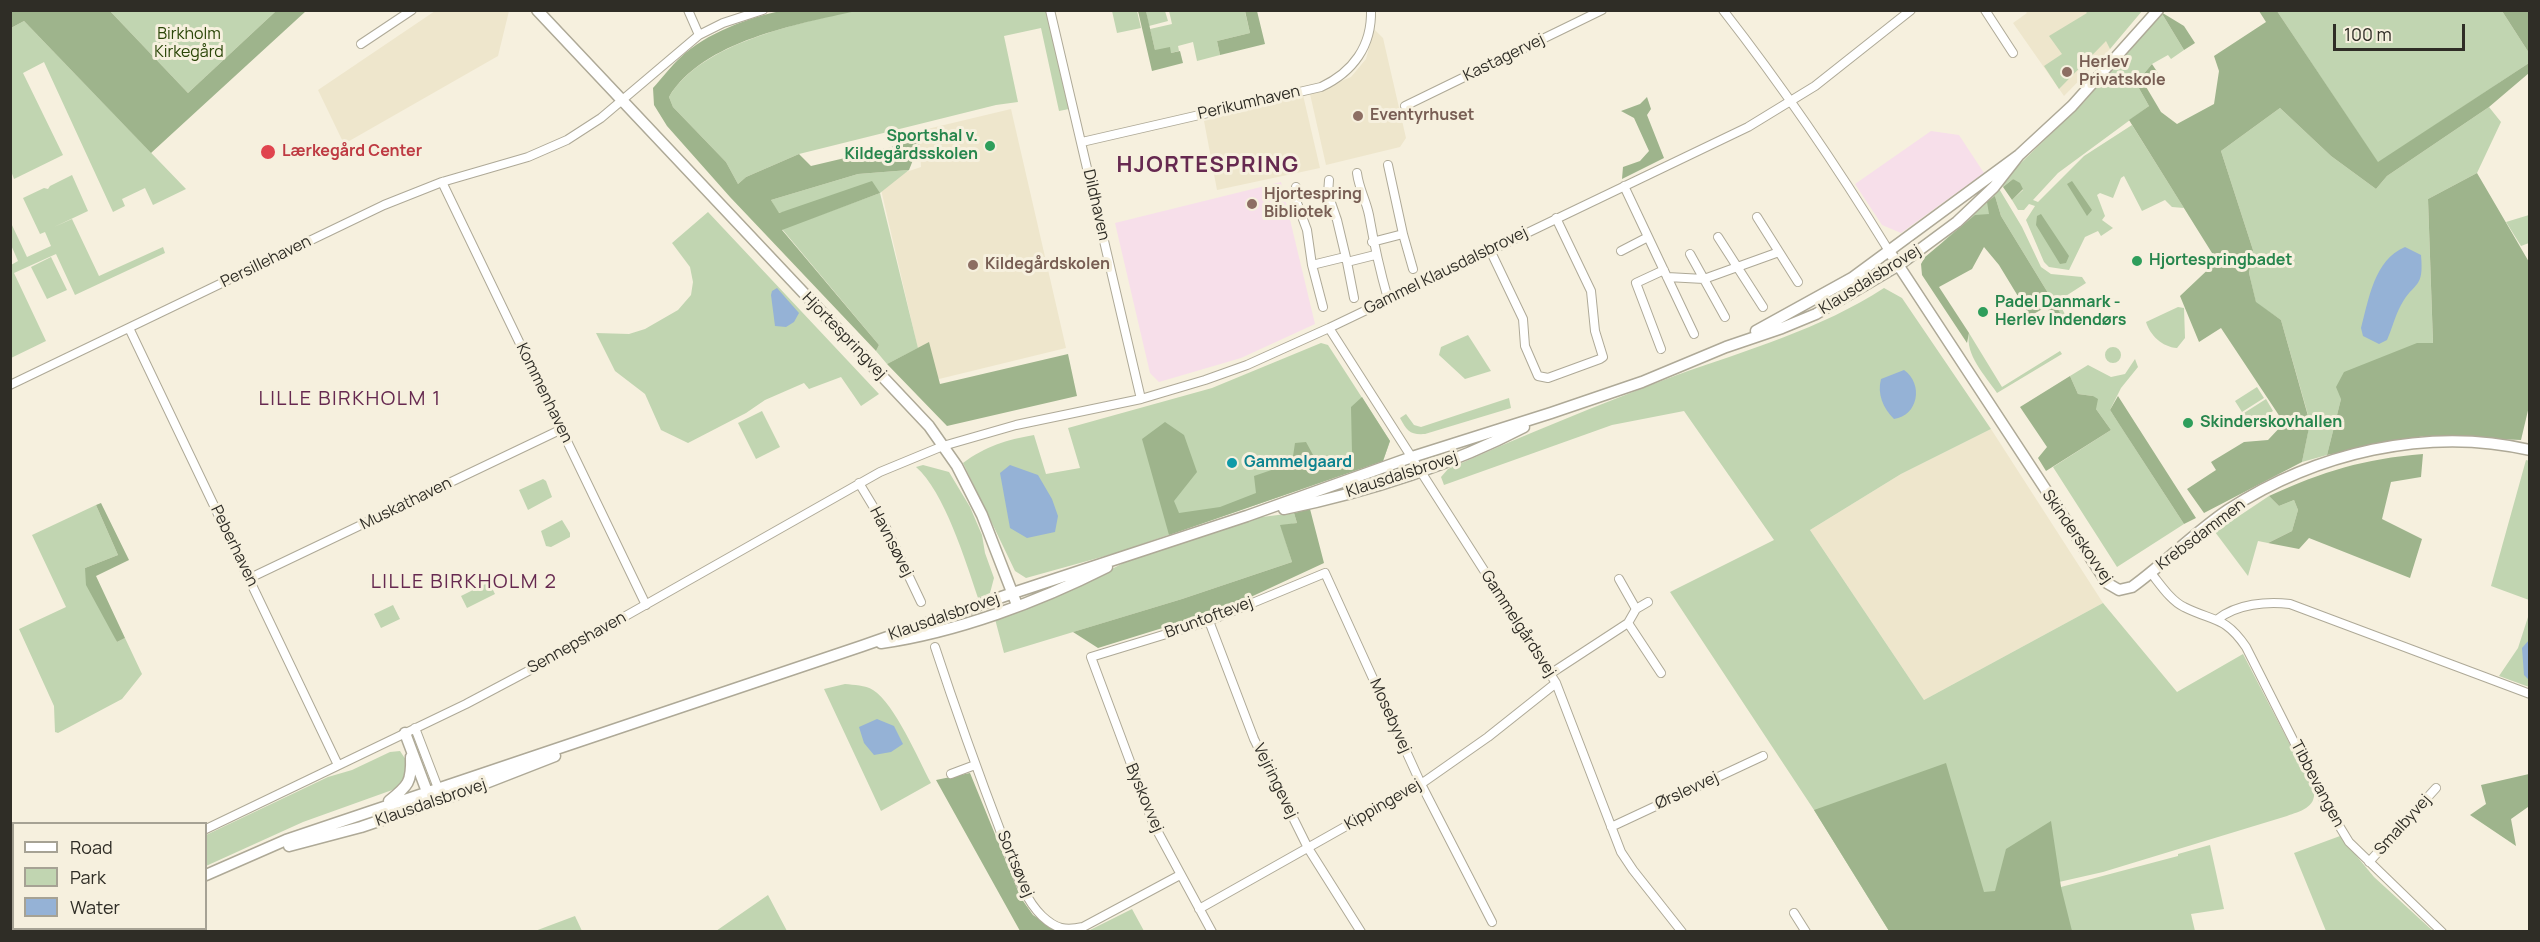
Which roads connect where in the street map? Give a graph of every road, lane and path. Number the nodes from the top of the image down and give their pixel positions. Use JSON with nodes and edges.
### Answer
{"nodes":[{"id":1,"x":412,"y":10,"type":"edge"},
{"id":2,"x":537,"y":10,"type":"edge"},
{"id":3,"x":688,"y":10,"type":"edge"},
{"id":4,"x":763,"y":10,"type":"edge"},
{"id":5,"x":1050,"y":10,"type":"edge"},
{"id":6,"x":1371,"y":10,"type":"edge"},
{"id":7,"x":1602,"y":10,"type":"edge"},
{"id":8,"x":1723,"y":10,"type":"edge"},
{"id":9,"x":1911,"y":10,"type":"edge"},
{"id":10,"x":1985,"y":10,"type":"edge"},
{"id":11,"x":2158,"y":10,"type":"edge"},
{"id":12,"x":699,"y":35,"type":"junction"},
{"id":13,"x":361,"y":44,"type":"dead end"},
{"id":14,"x":2013,"y":53,"type":"dead end"},
{"id":15,"x":621,"y":101,"type":"junction"},
{"id":16,"x":1792,"y":102,"type":"junction"},
{"id":17,"x":1405,"y":106,"type":"dead end"},
{"id":18,"x":1082,"y":142,"type":"junction"},
{"id":19,"x":2019,"y":155,"type":"junction"},
{"id":20,"x":1388,"y":165,"type":"dead end"},
{"id":21,"x":1357,"y":174,"type":"dead end"},
{"id":22,"x":1329,"y":180,"type":"dead end"},
{"id":23,"x":442,"y":182,"type":"junction"},
{"id":24,"x":1624,"y":186,"type":"junction"},
{"id":25,"x":1296,"y":187,"type":"dead end"},
{"id":26,"x":1556,"y":218,"type":"junction"},
{"id":27,"x":1757,"y":218,"type":"dead end"},
{"id":28,"x":1403,"y":234,"type":"junction"},
{"id":29,"x":1648,"y":237,"type":"junction"},
{"id":30,"x":1718,"y":237,"type":"dead end"},
{"id":31,"x":1372,"y":242,"type":"junction"},
{"id":32,"x":1490,"y":250,"type":"junction"},
{"id":33,"x":1621,"y":251,"type":"dead end"},
{"id":34,"x":1889,"y":251,"type":"junction"},
{"id":35,"x":1779,"y":252,"type":"junction"},
{"id":36,"x":1690,"y":254,"type":"dead end"},
{"id":37,"x":1375,"y":255,"type":"junction"},
{"id":38,"x":1346,"y":259,"type":"junction"},
{"id":39,"x":1312,"y":265,"type":"junction"},
{"id":40,"x":1899,"y":265,"type":"junction"},
{"id":41,"x":1738,"y":267,"type":"junction"},
{"id":42,"x":1413,"y":269,"type":"dead end"},
{"id":43,"x":1665,"y":273,"type":"junction"},
{"id":44,"x":1704,"y":279,"type":"junction"},
{"id":45,"x":1798,"y":282,"type":"dead end"},
{"id":46,"x":1354,"y":298,"type":"dead end"},
{"id":47,"x":1389,"y":299,"type":"junction"},
{"id":48,"x":1323,"y":307,"type":"dead end"},
{"id":49,"x":1763,"y":308,"type":"dead end"},
{"id":50,"x":1725,"y":317,"type":"dead end"},
{"id":51,"x":129,"y":328,"type":"junction"},
{"id":52,"x":1329,"y":328,"type":"junction"},
{"id":53,"x":1694,"y":334,"type":"dead end"},
{"id":54,"x":1726,"y":347,"type":"junction"},
{"id":55,"x":1660,"y":349,"type":"dead end"},
{"id":56,"x":10,"y":385,"type":"edge"},
{"id":57,"x":1141,"y":399,"type":"junction"},
{"id":58,"x":1551,"y":413,"type":"junction"},
{"id":59,"x":562,"y":429,"type":"junction"},
{"id":60,"x":943,"y":446,"type":"junction"},
{"id":61,"x":2529,"y":450,"type":"edge"},
{"id":62,"x":1412,"y":458,"type":"junction"},
{"id":63,"x":1421,"y":472,"type":"junction"},
{"id":64,"x":859,"y":483,"type":"junction"},
{"id":65,"x":1247,"y":516,"type":"junction"},
{"id":66,"x":1128,"y":556,"type":"junction"},
{"id":67,"x":1324,"y":573,"type":"joint"},
{"id":68,"x":2151,"y":573,"type":"junction"},
{"id":69,"x":250,"y":579,"type":"junction"},
{"id":70,"x":1619,"y":579,"type":"dead end"},
{"id":71,"x":1013,"y":593,"type":"junction"},
{"id":72,"x":921,"y":602,"type":"dead end"},
{"id":73,"x":1648,"y":602,"type":"dead end"},
{"id":74,"x":646,"y":605,"type":"junction"},
{"id":75,"x":1017,"y":605,"type":"junction"},
{"id":76,"x":1636,"y":609,"type":"junction"},
{"id":77,"x":2218,"y":619,"type":"junction"},
{"id":78,"x":1209,"y":621,"type":"junction"},
{"id":79,"x":1628,"y":623,"type":"junction"},
{"id":80,"x":862,"y":646,"type":"junction"},
{"id":81,"x":935,"y":647,"type":"dead end"},
{"id":82,"x":1091,"y":657,"type":"joint"},
{"id":83,"x":1661,"y":673,"type":"dead end"},
{"id":84,"x":1550,"y":674,"type":"junction"},
{"id":85,"x":1556,"y":683,"type":"junction"},
{"id":86,"x":2529,"y":694,"type":"edge"},
{"id":87,"x":630,"y":725,"type":"junction"},
{"id":88,"x":415,"y":728,"type":"junction"},
{"id":89,"x":405,"y":733,"type":"junction"},
{"id":90,"x":411,"y":748,"type":"junction"},
{"id":91,"x":1762,"y":756,"type":"dead end"},
{"id":92,"x":339,"y":765,"type":"junction"},
{"id":93,"x":975,"y":765,"type":"junction"},
{"id":94,"x":951,"y":774,"type":"dead end"},
{"id":95,"x":1421,"y":784,"type":"junction"},
{"id":96,"x":438,"y":788,"type":"junction"},
{"id":97,"x":2436,"y":788,"type":"dead end"},
{"id":98,"x":427,"y":791,"type":"junction"},
{"id":99,"x":431,"y":803,"type":"junction"},
{"id":100,"x":382,"y":807,"type":"junction"},
{"id":101,"x":1611,"y":827,"type":"junction"},
{"id":102,"x":207,"y":830,"type":"edge"},
{"id":103,"x":1308,"y":848,"type":"junction"},
{"id":104,"x":2369,"y":862,"type":"junction"},
{"id":105,"x":227,"y":866,"type":"junction"},
{"id":106,"x":207,"y":875,"type":"edge"},
{"id":107,"x":1180,"y":875,"type":"junction"},
{"id":108,"x":1199,"y":909,"type":"junction"},
{"id":109,"x":1794,"y":913,"type":"dead end"},
{"id":110,"x":1492,"y":922,"type":"dead end"},
{"id":111,"x":1212,"y":932,"type":"edge"},
{"id":112,"x":1361,"y":932,"type":"edge"},
{"id":113,"x":1682,"y":932,"type":"edge"},
{"id":114,"x":1806,"y":932,"type":"edge"},
{"id":115,"x":2442,"y":932,"type":"edge"}],
"edges":[{"from":1,"to":13,"type":"street"},
{"from":2,"to":15,"type":"street","name":"Hjortespringvej"},
{"from":3,"to":12,"type":"street"},
{"from":4,"to":12,"type":"street"},
{"from":5,"to":18,"type":"street","name":"Dildhaven"},
{"from":6,"to":18,"type":"street","name":"Perikumhaven"},
{"from":7,"to":17,"type":"street","name":"Kastagervej"},
{"from":8,"to":16,"type":"street","name":"Skinderskovvej"},
{"from":9,"to":16,"type":"street","name":"Gammel Klausdalsbrovej"},
{"from":10,"to":14,"type":"street"},
{"from":11,"to":19,"type":"street","name":"Klausdalsbrovej"},
{"from":12,"to":15,"type":"street"},
{"from":15,"to":23,"type":"street","name":"Persillehaven"},
{"from":15,"to":60,"type":"street","name":"Hjortespringvej"},
{"from":16,"to":24,"type":"street","name":"Gammel Klausdalsbrovej"},
{"from":16,"to":34,"type":"street","name":"Skinderskovvej"},
{"from":18,"to":57,"type":"street","name":"Dildhaven"},
{"from":19,"to":34,"type":"street","name":"Klausdalsbrovej"},
{"from":19,"to":40,"type":"street","name":"Klausdalsbrovej"},
{"from":20,"to":28,"type":"street"},
{"from":21,"to":31,"type":"street"},
{"from":22,"to":38,"type":"street"},
{"from":23,"to":51,"type":"street","name":"Persillehaven"},
{"from":23,"to":59,"type":"street","name":"Kommenhaven"},
{"from":24,"to":26,"type":"street","name":"Gammel Klausdalsbrovej"},
{"from":24,"to":29,"type":"street"},
{"from":25,"to":39,"type":"street"},
{"from":26,"to":32,"type":"street","name":"Gammel Klausdalsbrovej"},
{"from":26,"to":32,"type":"street"},
{"from":27,"to":35,"type":"street"},
{"from":28,"to":31,"type":"street"},
{"from":28,"to":42,"type":"street"},
{"from":29,"to":33,"type":"street"},
{"from":29,"to":43,"type":"street"},
{"from":30,"to":41,"type":"street"},
{"from":31,"to":37,"type":"street"},
{"from":32,"to":47,"type":"street","name":"Gammel Klausdalsbrovej"},
{"from":34,"to":40,"type":"street","name":"Skinderskovvej"},
{"from":34,"to":54,"type":"street","name":"Klausdalsbrovej"},
{"from":35,"to":41,"type":"street"},
{"from":35,"to":45,"type":"street"},
{"from":36,"to":44,"type":"street"},
{"from":37,"to":38,"type":"street"},
{"from":37,"to":47,"type":"street"},
{"from":38,"to":39,"type":"street"},
{"from":38,"to":46,"type":"street"},
{"from":39,"to":48,"type":"street"},
{"from":40,"to":54,"type":"street","name":"Klausdalsbrovej"},
{"from":40,"to":68,"type":"street","name":"Skinderskovvej"},
{"from":41,"to":44,"type":"street"},
{"from":41,"to":49,"type":"street"},
{"from":43,"to":44,"type":"street"},
{"from":43,"to":53,"type":"street"},
{"from":43,"to":55,"type":"street"},
{"from":44,"to":50,"type":"street"},
{"from":47,"to":52,"type":"street","name":"Gammel Klausdalsbrovej"},
{"from":51,"to":56,"type":"street","name":"Persillehaven"},
{"from":51,"to":69,"type":"street","name":"Peberhaven"},
{"from":52,"to":57,"type":"street","name":"Gammel Klausdalsbrovej"},
{"from":52,"to":62,"type":"street","name":"Gammelgårdsvej"},
{"from":54,"to":58,"type":"street","name":"Klausdalsbrovej"},
{"from":57,"to":60,"type":"street","name":"Gammel Klausdalsbrovej"},
{"from":58,"to":62,"type":"street","name":"Klausdalsbrovej"},
{"from":58,"to":63,"type":"street","name":"Klausdalsbrovej"},
{"from":59,"to":69,"type":"street","name":"Muskathaven"},
{"from":59,"to":74,"type":"street","name":"Kommenhaven"},
{"from":60,"to":64,"type":"street","name":"Sennepshaven"},
{"from":60,"to":71,"type":"street","name":"Hjortespringvej"},
{"from":61,"to":68,"type":"street","name":"Krebsdammen"},
{"from":62,"to":63,"type":"street","name":"Gammelgårdsvej"},
{"from":62,"to":65,"type":"street","name":"Klausdalsbrovej"},
{"from":63,"to":65,"type":"street","name":"Klausdalsbrovej"},
{"from":63,"to":84,"type":"street","name":"Gammelgårdsvej"},
{"from":64,"to":72,"type":"street","name":"Havnsøvej"},
{"from":64,"to":74,"type":"street","name":"Sennepshaven"},
{"from":65,"to":66,"type":"street","name":"Klausdalsbrovej"},
{"from":66,"to":71,"type":"street","name":"Klausdalsbrovej"},
{"from":66,"to":75,"type":"street","name":"Klausdalsbrovej"},
{"from":67,"to":78,"type":"street","name":"Bruntoftevej"},
{"from":67,"to":95,"type":"street","name":"Mosebyvej"},
{"from":68,"to":77,"type":"street"},
{"from":69,"to":92,"type":"street","name":"Peberhaven"},
{"from":70,"to":76,"type":"street"},
{"from":71,"to":75,"type":"street","name":"Hjortespringvej"},
{"from":71,"to":80,"type":"street","name":"Klausdalsbrovej"},
{"from":73,"to":76,"type":"street"},
{"from":74,"to":88,"type":"street","name":"Sennepshaven"},
{"from":75,"to":80,"type":"street","name":"Klausdalsbrovej"},
{"from":76,"to":79,"type":"street"},
{"from":77,"to":86,"type":"street"},
{"from":77,"to":104,"type":"street","name":"Tibbevangen"},
{"from":78,"to":82,"type":"street","name":"Bruntoftevej"},
{"from":78,"to":103,"type":"street","name":"Vejringevej"},
{"from":79,"to":83,"type":"street"},
{"from":79,"to":84,"type":"street"},
{"from":80,"to":87,"type":"street","name":"Klausdalsbrovej"},
{"from":81,"to":93,"type":"street","name":"Sortsøvej"},
{"from":82,"to":107,"type":"street","name":"Byskovvej"},
{"from":84,"to":85,"type":"street","name":"Gammelgårdsvej"},
{"from":85,"to":95,"type":"street","name":"Kippingevej"},
{"from":85,"to":101,"type":"street","name":"Gammelgårdsvej"},
{"from":87,"to":96,"type":"street","name":"Klausdalsbrovej"},
{"from":87,"to":99,"type":"street","name":"Klausdalsbrovej"},
{"from":88,"to":89,"type":"street","name":"Sennepshaven"},
{"from":88,"to":96,"type":"street"},
{"from":89,"to":90,"type":"street"},
{"from":89,"to":92,"type":"street","name":"Sennepshaven"},
{"from":90,"to":98,"type":"street"},
{"from":90,"to":100,"type":"street"},
{"from":91,"to":101,"type":"street","name":"Ørslevvej"},
{"from":92,"to":102,"type":"street","name":"Sennepshaven"},
{"from":93,"to":94,"type":"street"},
{"from":93,"to":107,"type":"street","name":"Sortsøvej"},
{"from":95,"to":103,"type":"street","name":"Kippingevej"},
{"from":95,"to":110,"type":"street","name":"Mosebyvej"},
{"from":96,"to":98,"type":"street","name":"Klausdalsbrovej"},
{"from":96,"to":99,"type":"street"},
{"from":97,"to":104,"type":"street","name":"Smalbyvej"},
{"from":98,"to":99,"type":"street"},
{"from":98,"to":100,"type":"street","name":"Klausdalsbrovej"},
{"from":99,"to":105,"type":"street","name":"Klausdalsbrovej"},
{"from":100,"to":105,"type":"street","name":"Klausdalsbrovej"},
{"from":101,"to":113,"type":"street","name":"Gammelgårdsvej"},
{"from":103,"to":108,"type":"street","name":"Kippingevej"},
{"from":103,"to":112,"type":"street","name":"Vejringevej"},
{"from":104,"to":115,"type":"street","name":"Tibbevangen"},
{"from":105,"to":106,"type":"street","name":"Klausdalsbrovej"},
{"from":107,"to":108,"type":"street","name":"Byskovvej"},
{"from":108,"to":111,"type":"street","name":"Byskovvej"},
{"from":109,"to":114,"type":"street"}]}
